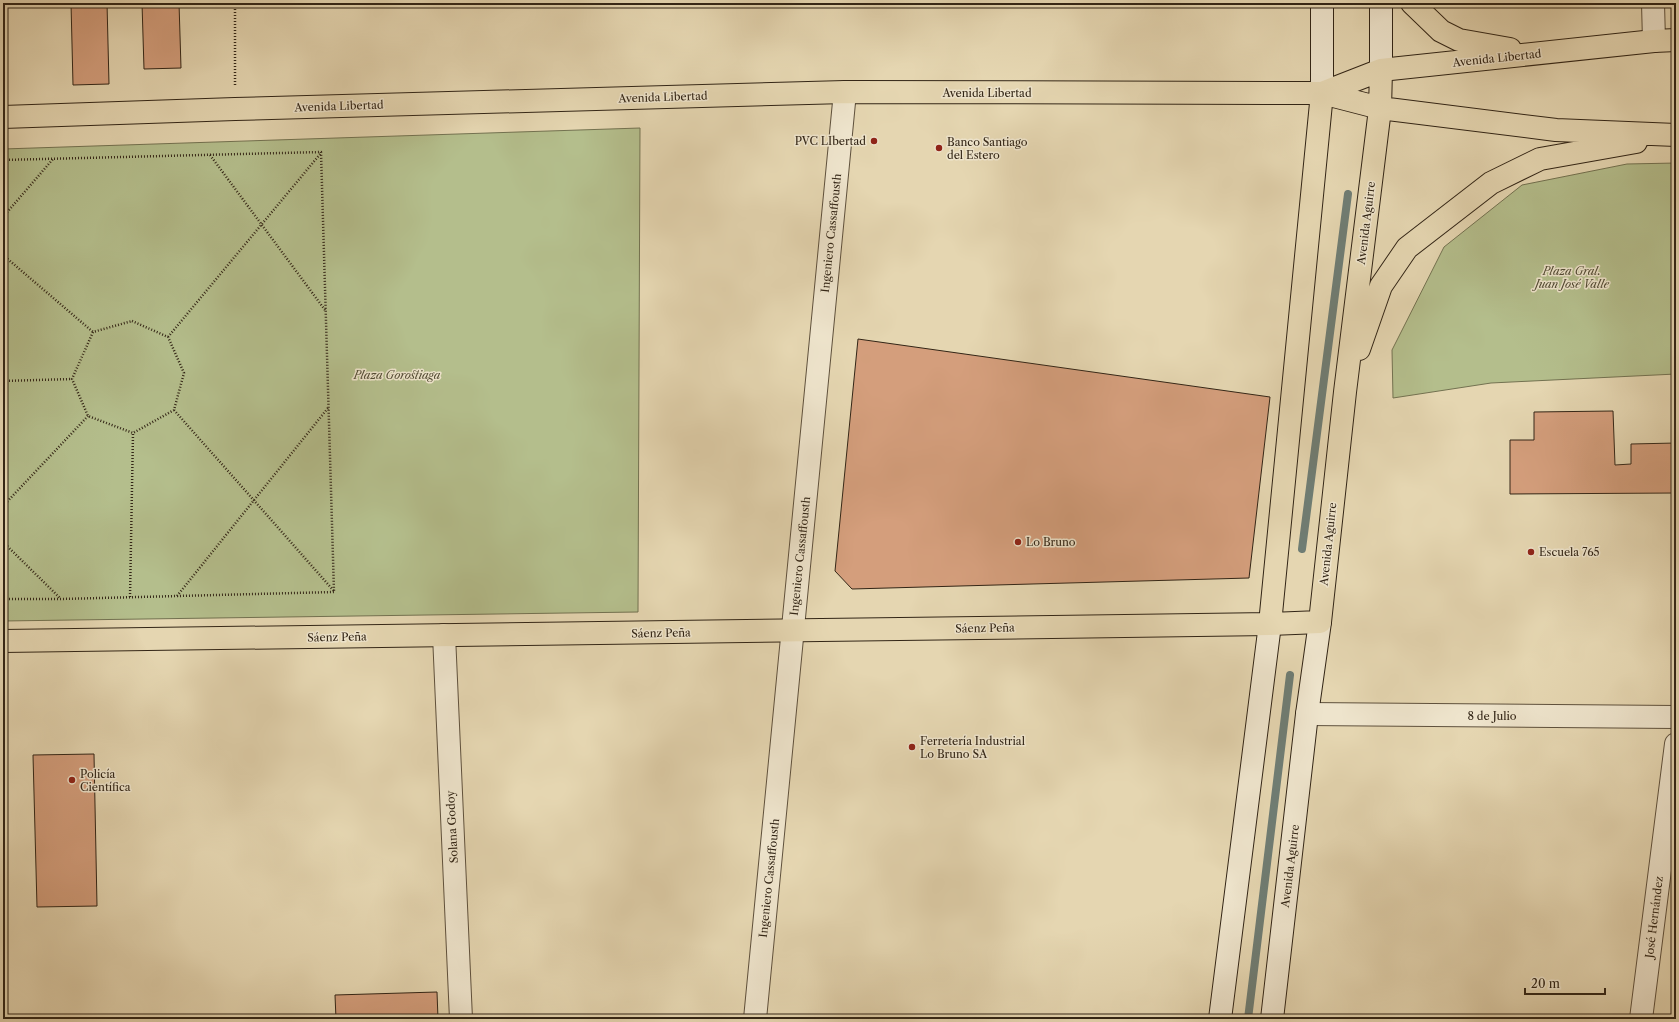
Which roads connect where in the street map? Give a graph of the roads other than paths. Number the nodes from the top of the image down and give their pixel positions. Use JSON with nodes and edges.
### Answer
{"nodes":[{"id":1,"x":1322,"y":3,"type":"edge"},
{"id":2,"x":1381,"y":3,"type":"edge"},
{"id":3,"x":1412,"y":3,"type":"edge"},
{"id":4,"x":1653,"y":3,"type":"edge"},
{"id":5,"x":1676,"y":40,"type":"edge"},
{"id":6,"x":1654,"y":41,"type":"junction"},
{"id":7,"x":1537,"y":53,"type":"junction"},
{"id":8,"x":1381,"y":70,"type":"junction"},
{"id":9,"x":845,"y":92,"type":"junction"},
{"id":10,"x":1322,"y":93,"type":"junction"},
{"id":11,"x":1380,"y":108,"type":"junction"},
{"id":12,"x":3,"y":118,"type":"edge"},
{"id":13,"x":1676,"y":135,"type":"edge"},
{"id":14,"x":1345,"y":392,"type":"junction"},
{"id":15,"x":1320,"y":622,"type":"junction"},
{"id":16,"x":1270,"y":624,"type":"junction"},
{"id":17,"x":793,"y":631,"type":"junction"},
{"id":18,"x":444,"y":635,"type":"junction"},
{"id":19,"x":3,"y":641,"type":"edge"},
{"id":20,"x":1307,"y":714,"type":"junction"},
{"id":21,"x":1676,"y":717,"type":"edge"},
{"id":22,"x":1676,"y":744,"type":"edge"},
{"id":23,"x":461,"y":1019,"type":"edge"},
{"id":24,"x":755,"y":1019,"type":"edge"},
{"id":25,"x":1220,"y":1019,"type":"edge"},
{"id":26,"x":1272,"y":1019,"type":"edge"},
{"id":27,"x":1641,"y":1019,"type":"edge"}],
"edges":[{"from":1,"to":10,"type":"street"},
{"from":2,"to":8,"type":"street"},
{"from":3,"to":7,"type":"main road"},
{"from":4,"to":6,"type":"street"},
{"from":5,"to":6,"type":"main road","name":"Avenida Libertad"},
{"from":6,"to":7,"type":"main road","name":"Avenida Libertad"},
{"from":7,"to":8,"type":"main road","name":"Avenida Libertad"},
{"from":8,"to":10,"type":"main road","name":"Avenida Libertad"},
{"from":8,"to":11,"type":"main road","name":"Avenida Aguirre"},
{"from":9,"to":10,"type":"main road","name":"Avenida Libertad"},
{"from":9,"to":12,"type":"main road","name":"Avenida Libertad"},
{"from":9,"to":17,"type":"street","name":"Ingeniero Cassaffousth"},
{"from":10,"to":11,"type":"main road","name":"Avenida Libertad"},
{"from":10,"to":16,"type":"main road"},
{"from":11,"to":13,"type":"main road","name":"Avenida Libertad"},
{"from":11,"to":14,"type":"main road","name":"Avenida Aguirre"},
{"from":13,"to":14,"type":"main road"},
{"from":14,"to":15,"type":"main road","name":"Avenida Aguirre"},
{"from":15,"to":16,"type":"main road","name":"Sáenz Peña"},
{"from":15,"to":20,"type":"street","name":"Avenida Aguirre"},
{"from":16,"to":17,"type":"main road","name":"Sáenz Peña"},
{"from":16,"to":25,"type":"street"},
{"from":17,"to":18,"type":"main road","name":"Sáenz Peña"},
{"from":17,"to":24,"type":"street","name":"Ingeniero Cassaffousth"},
{"from":18,"to":19,"type":"main road","name":"Sáenz Peña"},
{"from":18,"to":23,"type":"street","name":"Solana Godoy"},
{"from":20,"to":21,"type":"street","name":"8 de Julio"},
{"from":20,"to":26,"type":"street","name":"Avenida Aguirre"},
{"from":22,"to":27,"type":"street","name":"José Hernández"}]}
